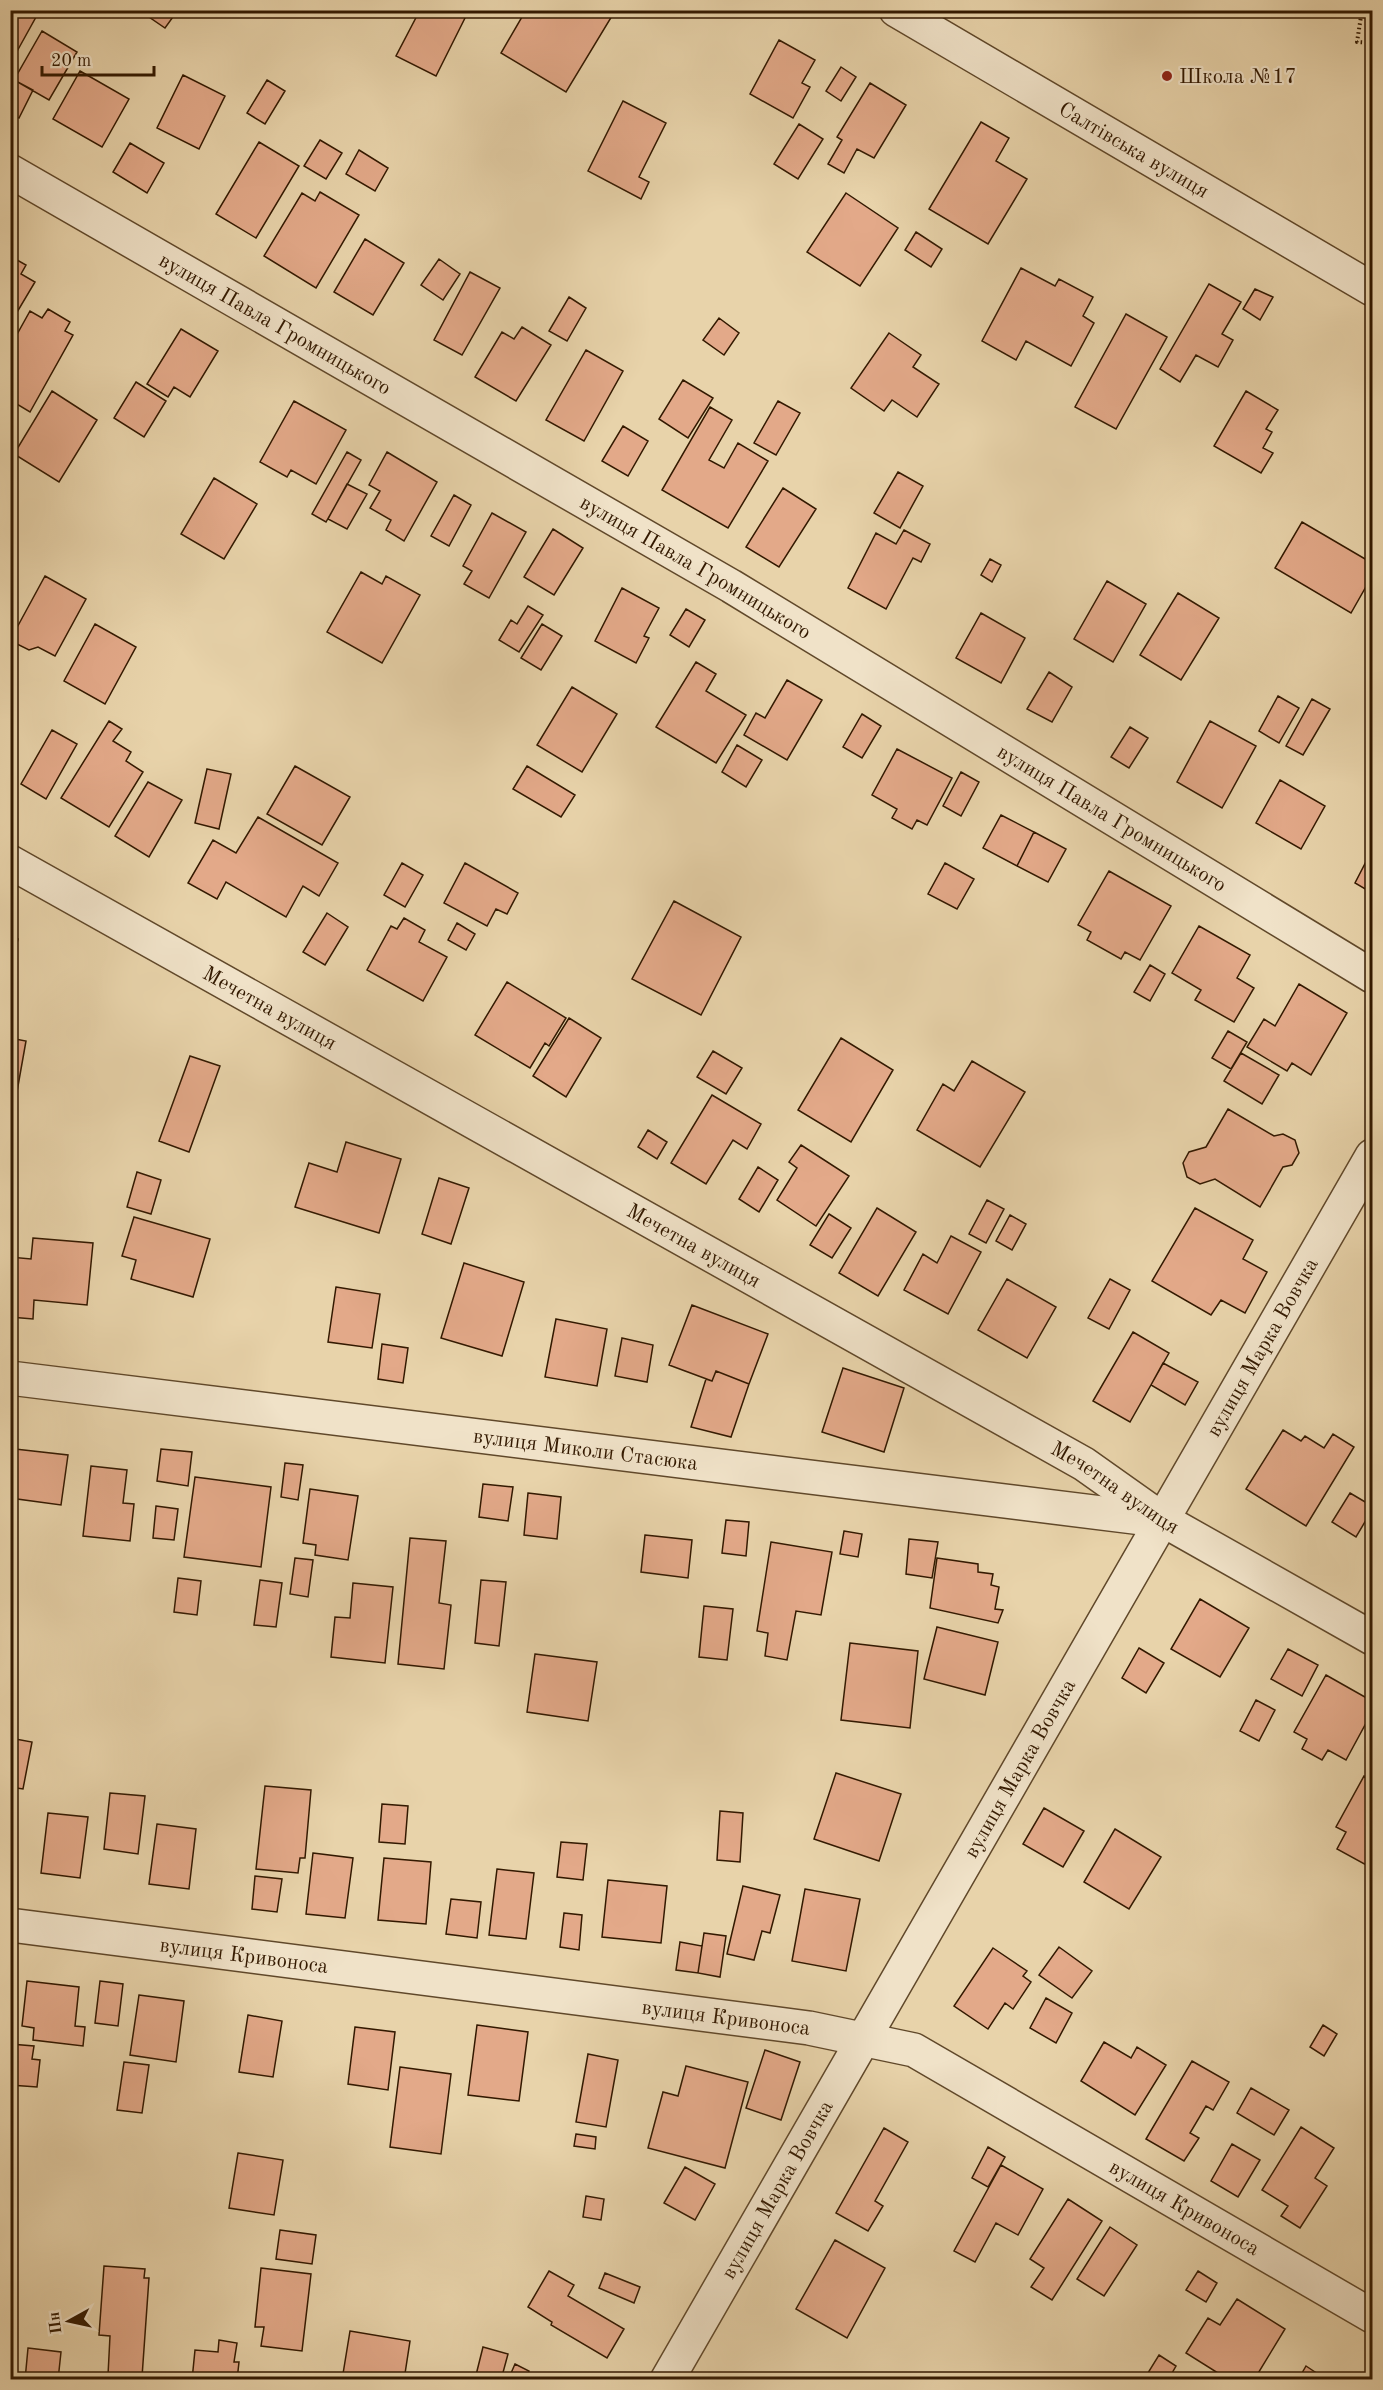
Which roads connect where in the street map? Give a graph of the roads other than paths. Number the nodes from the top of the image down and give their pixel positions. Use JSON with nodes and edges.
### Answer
{"nodes":[{"id":1,"x":896,"y":10,"type":"edge"},
{"id":2,"x":10,"y":171,"type":"edge"},
{"id":3,"x":1372,"y":289,"type":"edge"},
{"id":4,"x":10,"y":862,"type":"edge"},
{"id":5,"x":1372,"y":976,"type":"edge"},
{"id":6,"x":1372,"y":1156,"type":"edge"},
{"id":7,"x":10,"y":1378,"type":"edge"},
{"id":8,"x":1163,"y":1520,"type":"junction"},
{"id":9,"x":1372,"y":1638,"type":"edge"},
{"id":10,"x":10,"y":1925,"type":"edge"},
{"id":11,"x":862,"y":2039,"type":"junction"},
{"id":12,"x":1372,"y":2316,"type":"edge"},
{"id":13,"x":667,"y":2379,"type":"edge"}],
"edges":[{"from":1,"to":3,"type":"street","name":"Салтівська вулиця"},
{"from":2,"to":5,"type":"street","name":"вулиця Павла Громницького"},
{"from":4,"to":8,"type":"street","name":"Мечетна вулиця"},
{"from":6,"to":8,"type":"street","name":"вулиця Марка Вовчка"},
{"from":7,"to":8,"type":"street","name":"вулиця Миколи Стасюка"},
{"from":8,"to":9,"type":"street","name":"Мечетна вулиця"},
{"from":8,"to":11,"type":"street","name":"вулиця Марка Вовчка"},
{"from":10,"to":11,"type":"street","name":"вулиця Кривоноса"},
{"from":11,"to":12,"type":"street","name":"вулиця Кривоноса"},
{"from":11,"to":13,"type":"street","name":"вулиця Марка Вовчка"}]}
